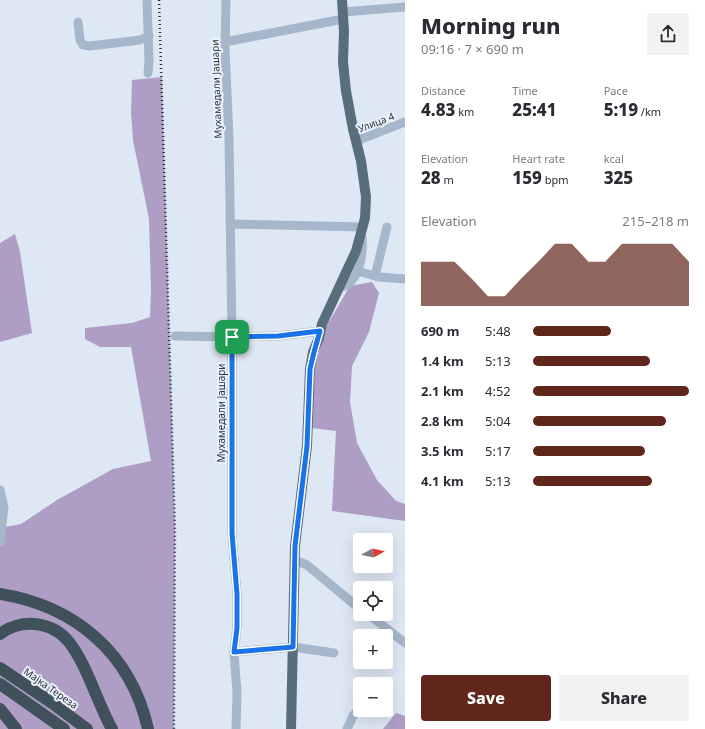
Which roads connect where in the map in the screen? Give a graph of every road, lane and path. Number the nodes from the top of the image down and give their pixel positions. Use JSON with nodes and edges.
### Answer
{"nodes":[{"id":1,"x":147,"y":0,"type":"edge"},
{"id":2,"x":226,"y":0,"type":"edge"},
{"id":3,"x":342,"y":0,"type":"edge"},
{"id":4,"x":405,"y":7,"type":"edge"},
{"id":5,"x":343,"y":16,"type":"junction"},
{"id":6,"x":78,"y":22,"type":"dead end"},
{"id":7,"x":148,"y":36,"type":"junction"},
{"id":8,"x":225,"y":42,"type":"junction"},
{"id":9,"x":148,"y":74,"type":"dead end"},
{"id":10,"x":405,"y":122,"type":"edge"},
{"id":11,"x":356,"y":141,"type":"junction"},
{"id":12,"x":230,"y":224,"type":"junction"},
{"id":13,"x":387,"y":227,"type":"dead end"},
{"id":14,"x":362,"y":230,"type":"junction"},
{"id":15,"x":357,"y":272,"type":"junction"},
{"id":16,"x":375,"y":276,"type":"junction"},
{"id":17,"x":405,"y":279,"type":"edge"},
{"id":18,"x":339,"y":288,"type":"junction"},
{"id":19,"x":320,"y":331,"type":"junction"},
{"id":20,"x":175,"y":336,"type":"dead end"},
{"id":21,"x":232,"y":337,"type":"junction"},
{"id":22,"x":0,"y":490,"type":"edge"},
{"id":23,"x":0,"y":542,"type":"edge"},
{"id":24,"x":295,"y":560,"type":"junction"},
{"id":25,"x":1,"y":594,"type":"edge"},
{"id":26,"x":353,"y":603,"type":"edge"},
{"id":27,"x":377,"y":621,"type":"edge"},
{"id":28,"x":0,"y":634,"type":"edge"},
{"id":29,"x":405,"y":643,"type":"edge"},
{"id":30,"x":293,"y":647,"type":"junction"},
{"id":31,"x":234,"y":652,"type":"junction"},
{"id":32,"x":334,"y":653,"type":"dead end"},
{"id":33,"x":0,"y":668,"type":"edge"},
{"id":34,"x":0,"y":684,"type":"edge"},
{"id":35,"x":0,"y":709,"type":"edge"},
{"id":36,"x":353,"y":716,"type":"edge"},
{"id":37,"x":16,"y":729,"type":"edge"},
{"id":38,"x":64,"y":729,"type":"edge"},
{"id":39,"x":87,"y":729,"type":"edge"},
{"id":40,"x":112,"y":729,"type":"edge"},
{"id":41,"x":148,"y":729,"type":"edge"},
{"id":42,"x":236,"y":729,"type":"edge"},
{"id":43,"x":291,"y":729,"type":"edge"},
{"id":44,"x":347,"y":729,"type":"edge"}],
"edges":[{"from":1,"to":7,"type":"street"},
{"from":2,"to":8,"type":"street","name":"Мухамедали Јашари"},
{"from":3,"to":5,"type":"main road"},
{"from":4,"to":5,"type":"street"},
{"from":5,"to":8,"type":"street"},
{"from":5,"to":11,"type":"main road"},
{"from":6,"to":7,"type":"street"},
{"from":7,"to":9,"type":"street"},
{"from":8,"to":12,"type":"street","name":"Мухамедали Јашари"},
{"from":10,"to":11,"type":"street","name":"Улица 4"},
{"from":11,"to":14,"type":"main road"},
{"from":12,"to":14,"type":"street"},
{"from":12,"to":21,"type":"street","name":"Мухамедали Јашари"},
{"from":13,"to":16,"type":"street"},
{"from":14,"to":15,"type":"street"},
{"from":14,"to":18,"type":"main road"},
{"from":15,"to":16,"type":"street"},
{"from":15,"to":18,"type":"street"},
{"from":16,"to":17,"type":"street"},
{"from":18,"to":19,"type":"main road"},
{"from":19,"to":21,"type":"street"},
{"from":19,"to":24,"type":"main road"},
{"from":20,"to":21,"type":"street"},
{"from":21,"to":31,"type":"street","name":"Мухамедали Јашари"},
{"from":22,"to":23,"type":"street"},
{"from":24,"to":26,"type":"street"},
{"from":24,"to":30,"type":"main road"},
{"from":25,"to":41,"type":"highway"},
{"from":27,"to":29,"type":"street"},
{"from":28,"to":40,"type":"highway"},
{"from":30,"to":31,"type":"street"},
{"from":30,"to":32,"type":"street"},
{"from":30,"to":43,"type":"main road"},
{"from":31,"to":42,"type":"street","name":"Мухамедали Јашари"},
{"from":33,"to":39,"type":"highway","name":"Мајка Тереза"},
{"from":34,"to":38,"type":"highway"},
{"from":35,"to":37,"type":"highway"},
{"from":36,"to":44,"type":"street"}]}
